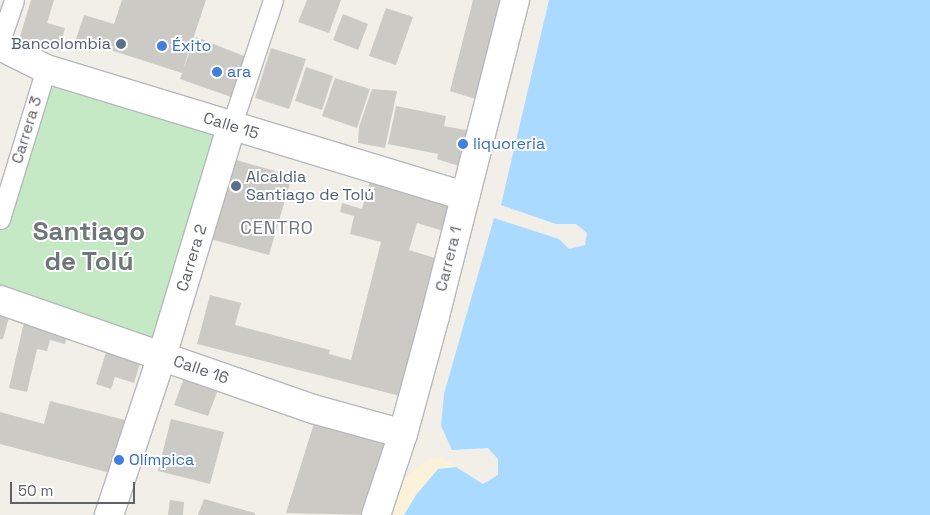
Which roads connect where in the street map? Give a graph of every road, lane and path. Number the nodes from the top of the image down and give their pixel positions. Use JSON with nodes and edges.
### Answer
{"nodes":[{"id":1,"x":14,"y":0,"type":"edge"},
{"id":2,"x":273,"y":0,"type":"edge"},
{"id":3,"x":515,"y":0,"type":"edge"},
{"id":4,"x":0,"y":42,"type":"edge"},
{"id":5,"x":0,"y":46,"type":"edge"},
{"id":6,"x":46,"y":69,"type":"junction"},
{"id":7,"x":231,"y":127,"type":"junction"},
{"id":8,"x":465,"y":196,"type":"junction"},
{"id":9,"x":0,"y":219,"type":"edge"},
{"id":10,"x":0,"y":300,"type":"edge"},
{"id":11,"x":162,"y":356,"type":"junction"},
{"id":12,"x":403,"y":434,"type":"junction"},
{"id":13,"x":110,"y":515,"type":"edge"},
{"id":14,"x":376,"y":515,"type":"edge"}],
"edges":[{"from":1,"to":4,"type":"street"},
{"from":2,"to":7,"type":"street","name":"Carrera 2"},
{"from":3,"to":8,"type":"street","name":"Carrera 1"},
{"from":5,"to":6,"type":"street","name":"Calle 15"},
{"from":6,"to":7,"type":"street","name":"Calle 15"},
{"from":6,"to":9,"type":"street","name":"Carrera 3"},
{"from":7,"to":8,"type":"street","name":"Calle 15"},
{"from":7,"to":11,"type":"street","name":"Carrera 2"},
{"from":8,"to":12,"type":"street","name":"Carrera 1"},
{"from":10,"to":11,"type":"street","name":"Calle 16"},
{"from":11,"to":12,"type":"street","name":"Calle 16"},
{"from":11,"to":13,"type":"street","name":"Carrera 2"},
{"from":12,"to":14,"type":"street","name":"Carrera 1"}]}
